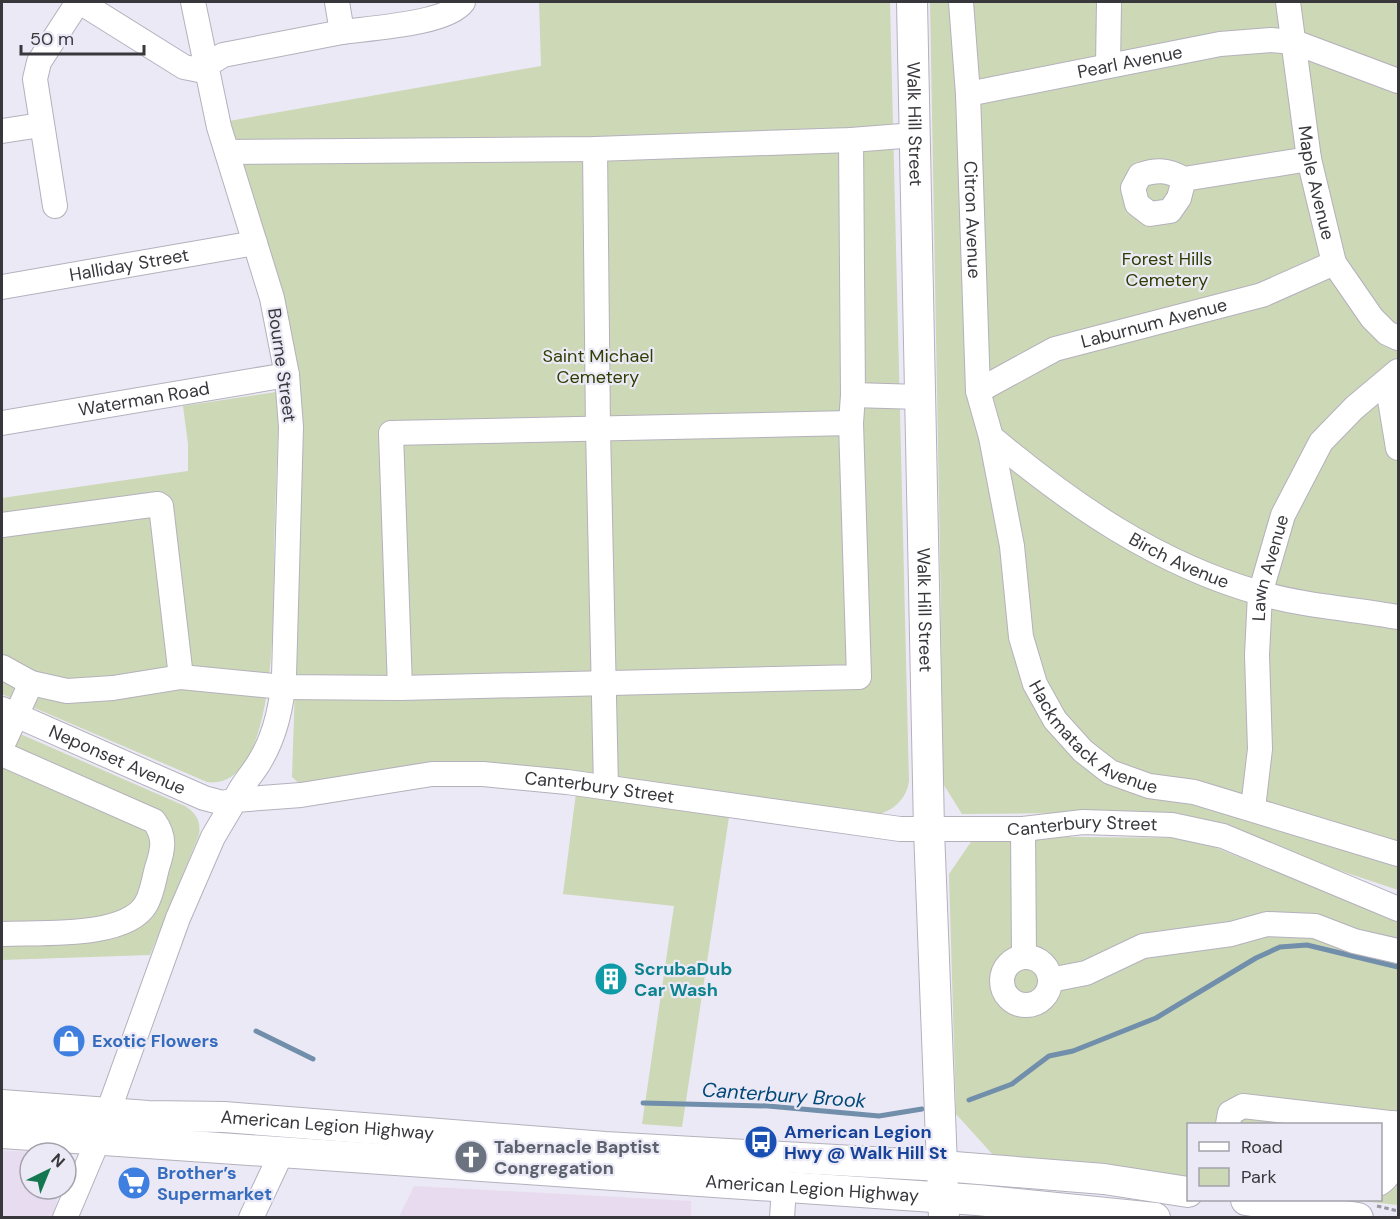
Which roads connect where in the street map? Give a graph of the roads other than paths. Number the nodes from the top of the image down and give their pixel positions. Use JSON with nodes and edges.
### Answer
{"nodes":[{"id":1,"x":79,"y":2,"type":"edge"},
{"id":2,"x":193,"y":2,"type":"edge"},
{"id":3,"x":337,"y":2,"type":"edge"},
{"id":4,"x":463,"y":2,"type":"edge"},
{"id":5,"x":912,"y":2,"type":"edge"},
{"id":6,"x":961,"y":2,"type":"edge"},
{"id":7,"x":1109,"y":2,"type":"edge"},
{"id":8,"x":1288,"y":2,"type":"edge"},
{"id":9,"x":342,"y":32,"type":"junction"},
{"id":10,"x":1294,"y":42,"type":"junction"},
{"id":11,"x":206,"y":66,"type":"junction"},
{"id":12,"x":1108,"y":66,"type":"junction"},
{"id":13,"x":1398,"y":81,"type":"edge"},
{"id":14,"x":968,"y":94,"type":"junction"},
{"id":15,"x":41,"y":125,"type":"junction"},
{"id":16,"x":2,"y":131,"type":"edge"},
{"id":17,"x":915,"y":135,"type":"junction"},
{"id":18,"x":851,"y":140,"type":"junction"},
{"id":19,"x":595,"y":149,"type":"junction"},
{"id":20,"x":227,"y":152,"type":"junction"},
{"id":21,"x":1309,"y":159,"type":"junction"},
{"id":22,"x":1184,"y":179,"type":"dead end"},
{"id":23,"x":55,"y":206,"type":"dead end"},
{"id":24,"x":255,"y":243,"type":"junction"},
{"id":25,"x":1334,"y":263,"type":"junction"},
{"id":26,"x":2,"y":287,"type":"edge"},
{"id":27,"x":1398,"y":338,"type":"edge"},
{"id":28,"x":287,"y":375,"type":"junction"},
{"id":29,"x":1393,"y":377,"type":"edge"},
{"id":30,"x":978,"y":391,"type":"junction"},
{"id":31,"x":854,"y":395,"type":"junction"},
{"id":32,"x":920,"y":397,"type":"junction"},
{"id":33,"x":2,"y":423,"type":"edge"},
{"id":34,"x":851,"y":423,"type":"junction"},
{"id":35,"x":597,"y":429,"type":"junction"},
{"id":36,"x":991,"y":437,"type":"junction"},
{"id":37,"x":1398,"y":448,"type":"edge"},
{"id":38,"x":2,"y":525,"type":"edge"},
{"id":39,"x":1260,"y":594,"type":"junction"},
{"id":40,"x":1398,"y":617,"type":"edge"},
{"id":41,"x":2,"y":667,"type":"edge"},
{"id":42,"x":181,"y":677,"type":"junction"},
{"id":43,"x":31,"y":683,"type":"junction"},
{"id":44,"x":604,"y":684,"type":"junction"},
{"id":45,"x":283,"y":687,"type":"junction"},
{"id":46,"x":400,"y":688,"type":"junction"},
{"id":47,"x":9,"y":712,"type":"edge"},
{"id":48,"x":2,"y":746,"type":"edge"},
{"id":49,"x":2,"y":754,"type":"edge"},
{"id":50,"x":606,"y":787,"type":"junction"},
{"id":51,"x":235,"y":800,"type":"junction"},
{"id":52,"x":1253,"y":808,"type":"junction"},
{"id":53,"x":1023,"y":829,"type":"junction"},
{"id":54,"x":929,"y":830,"type":"junction"},
{"id":55,"x":1398,"y":854,"type":"edge"},
{"id":56,"x":146,"y":904,"type":"junction"},
{"id":57,"x":1398,"y":909,"type":"edge"},
{"id":58,"x":178,"y":918,"type":"junction"},
{"id":59,"x":2,"y":934,"type":"edge"},
{"id":60,"x":1398,"y":951,"type":"edge"},
{"id":61,"x":1024,"y":957,"type":"junction"},
{"id":62,"x":1050,"y":980,"type":"junction"},
{"id":63,"x":2,"y":1105,"type":"edge"},
{"id":64,"x":108,"y":1111,"type":"junction"},
{"id":65,"x":1228,"y":1123,"type":"edge"},
{"id":66,"x":1396,"y":1123,"type":"edge"},
{"id":67,"x":2,"y":1133,"type":"edge"},
{"id":68,"x":98,"y":1140,"type":"junction"},
{"id":69,"x":282,"y":1152,"type":"junction"},
{"id":70,"x":942,"y":1166,"type":"junction"},
{"id":71,"x":1382,"y":1182,"type":"edge"},
{"id":72,"x":784,"y":1188,"type":"junction"},
{"id":73,"x":1187,"y":1192,"type":"edge"},
{"id":74,"x":1252,"y":1201,"type":"edge"},
{"id":75,"x":943,"y":1208,"type":"edge"},
{"id":76,"x":65,"y":1218,"type":"edge"},
{"id":77,"x":251,"y":1218,"type":"edge"},
{"id":78,"x":782,"y":1218,"type":"edge"},
{"id":79,"x":1155,"y":1218,"type":"edge"},
{"id":80,"x":1358,"y":1218,"type":"edge"}],
"edges":[{"from":1,"to":11,"type":"street"},
{"from":1,"to":15,"type":"street"},
{"from":2,"to":11,"type":"street","name":"Bourne Street"},
{"from":3,"to":9,"type":"street"},
{"from":4,"to":9,"type":"street"},
{"from":5,"to":17,"type":"main road","name":"Walk Hill Street"},
{"from":6,"to":14,"type":"street","name":"Citron Avenue"},
{"from":7,"to":12,"type":"street"},
{"from":8,"to":10,"type":"street","name":"Maple Avenue"},
{"from":9,"to":11,"type":"street"},
{"from":10,"to":12,"type":"street","name":"Pearl Avenue"},
{"from":10,"to":13,"type":"street","name":"Pearl Avenue"},
{"from":10,"to":21,"type":"street","name":"Maple Avenue"},
{"from":11,"to":20,"type":"street","name":"Bourne Street"},
{"from":12,"to":14,"type":"street","name":"Pearl Avenue"},
{"from":14,"to":30,"type":"street","name":"Citron Avenue"},
{"from":15,"to":16,"type":"street"},
{"from":15,"to":23,"type":"street"},
{"from":17,"to":18,"type":"street"},
{"from":17,"to":32,"type":"main road","name":"Walk Hill Street"},
{"from":18,"to":19,"type":"street"},
{"from":18,"to":31,"type":"street"},
{"from":19,"to":20,"type":"street"},
{"from":19,"to":35,"type":"street"},
{"from":20,"to":24,"type":"street","name":"Bourne Street"},
{"from":21,"to":22,"type":"street"},
{"from":21,"to":25,"type":"street","name":"Maple Avenue"},
{"from":24,"to":26,"type":"street","name":"Halliday Street"},
{"from":24,"to":28,"type":"street","name":"Bourne Street"},
{"from":25,"to":27,"type":"street","name":"Maple Avenue"},
{"from":25,"to":30,"type":"street","name":"Laburnum Avenue"},
{"from":28,"to":33,"type":"street","name":"Waterman Road"},
{"from":28,"to":45,"type":"street","name":"Bourne Street"},
{"from":29,"to":37,"type":"street"},
{"from":29,"to":39,"type":"street","name":"Lawn Avenue"},
{"from":30,"to":36,"type":"street","name":"Citron Avenue"},
{"from":31,"to":32,"type":"street"},
{"from":31,"to":34,"type":"street"},
{"from":32,"to":54,"type":"main road","name":"Walk Hill Street"},
{"from":34,"to":35,"type":"street"},
{"from":34,"to":44,"type":"street"},
{"from":35,"to":44,"type":"street"},
{"from":35,"to":46,"type":"street"},
{"from":36,"to":39,"type":"street","name":"Birch Avenue"},
{"from":36,"to":52,"type":"street","name":"Hackmatack Avenue"},
{"from":38,"to":42,"type":"street"},
{"from":39,"to":40,"type":"street","name":"Birch Avenue"},
{"from":39,"to":52,"type":"street","name":"Lawn Avenue"},
{"from":41,"to":43,"type":"street"},
{"from":42,"to":43,"type":"street"},
{"from":42,"to":45,"type":"street"},
{"from":43,"to":47,"type":"street"},
{"from":44,"to":46,"type":"street"},
{"from":44,"to":50,"type":"street"},
{"from":45,"to":46,"type":"street"},
{"from":45,"to":51,"type":"street","name":"Bourne Street"},
{"from":47,"to":48,"type":"street"},
{"from":47,"to":51,"type":"street","name":"Neponset Avenue"},
{"from":49,"to":56,"type":"street"},
{"from":50,"to":51,"type":"street","name":"Canterbury Street"},
{"from":50,"to":54,"type":"street","name":"Canterbury Street"},
{"from":51,"to":58,"type":"street"},
{"from":52,"to":55,"type":"street","name":"Hackmatack Avenue"},
{"from":53,"to":54,"type":"street","name":"Canterbury Street"},
{"from":53,"to":57,"type":"street","name":"Canterbury Street"},
{"from":53,"to":61,"type":"street"},
{"from":54,"to":70,"type":"main road","name":"Walk Hill Street"},
{"from":56,"to":58,"type":"street"},
{"from":56,"to":59,"type":"street"},
{"from":58,"to":64,"type":"street"},
{"from":60,"to":62,"type":"street"},
{"from":61,"to":62,"type":"street"},
{"from":61,"to":62,"type":"street"},
{"from":63,"to":64,"type":"main road","name":"American Legion Highway"},
{"from":64,"to":68,"type":"street"},
{"from":64,"to":70,"type":"main road","name":"American Legion Highway"},
{"from":65,"to":66,"type":"street"},
{"from":66,"to":71,"type":"street"},
{"from":67,"to":68,"type":"main road","name":"American Legion Highway"},
{"from":68,"to":69,"type":"main road","name":"American Legion Highway"},
{"from":68,"to":76,"type":"street"},
{"from":69,"to":72,"type":"main road","name":"American Legion Highway"},
{"from":69,"to":77,"type":"street"},
{"from":70,"to":73,"type":"main road","name":"American Legion Highway"},
{"from":70,"to":75,"type":"main road","name":"Walk Hill Street"},
{"from":72,"to":75,"type":"main road","name":"American Legion Highway"},
{"from":72,"to":78,"type":"street"},
{"from":74,"to":80,"type":"main road"},
{"from":75,"to":79,"type":"main road","name":"American Legion Highway"}]}
